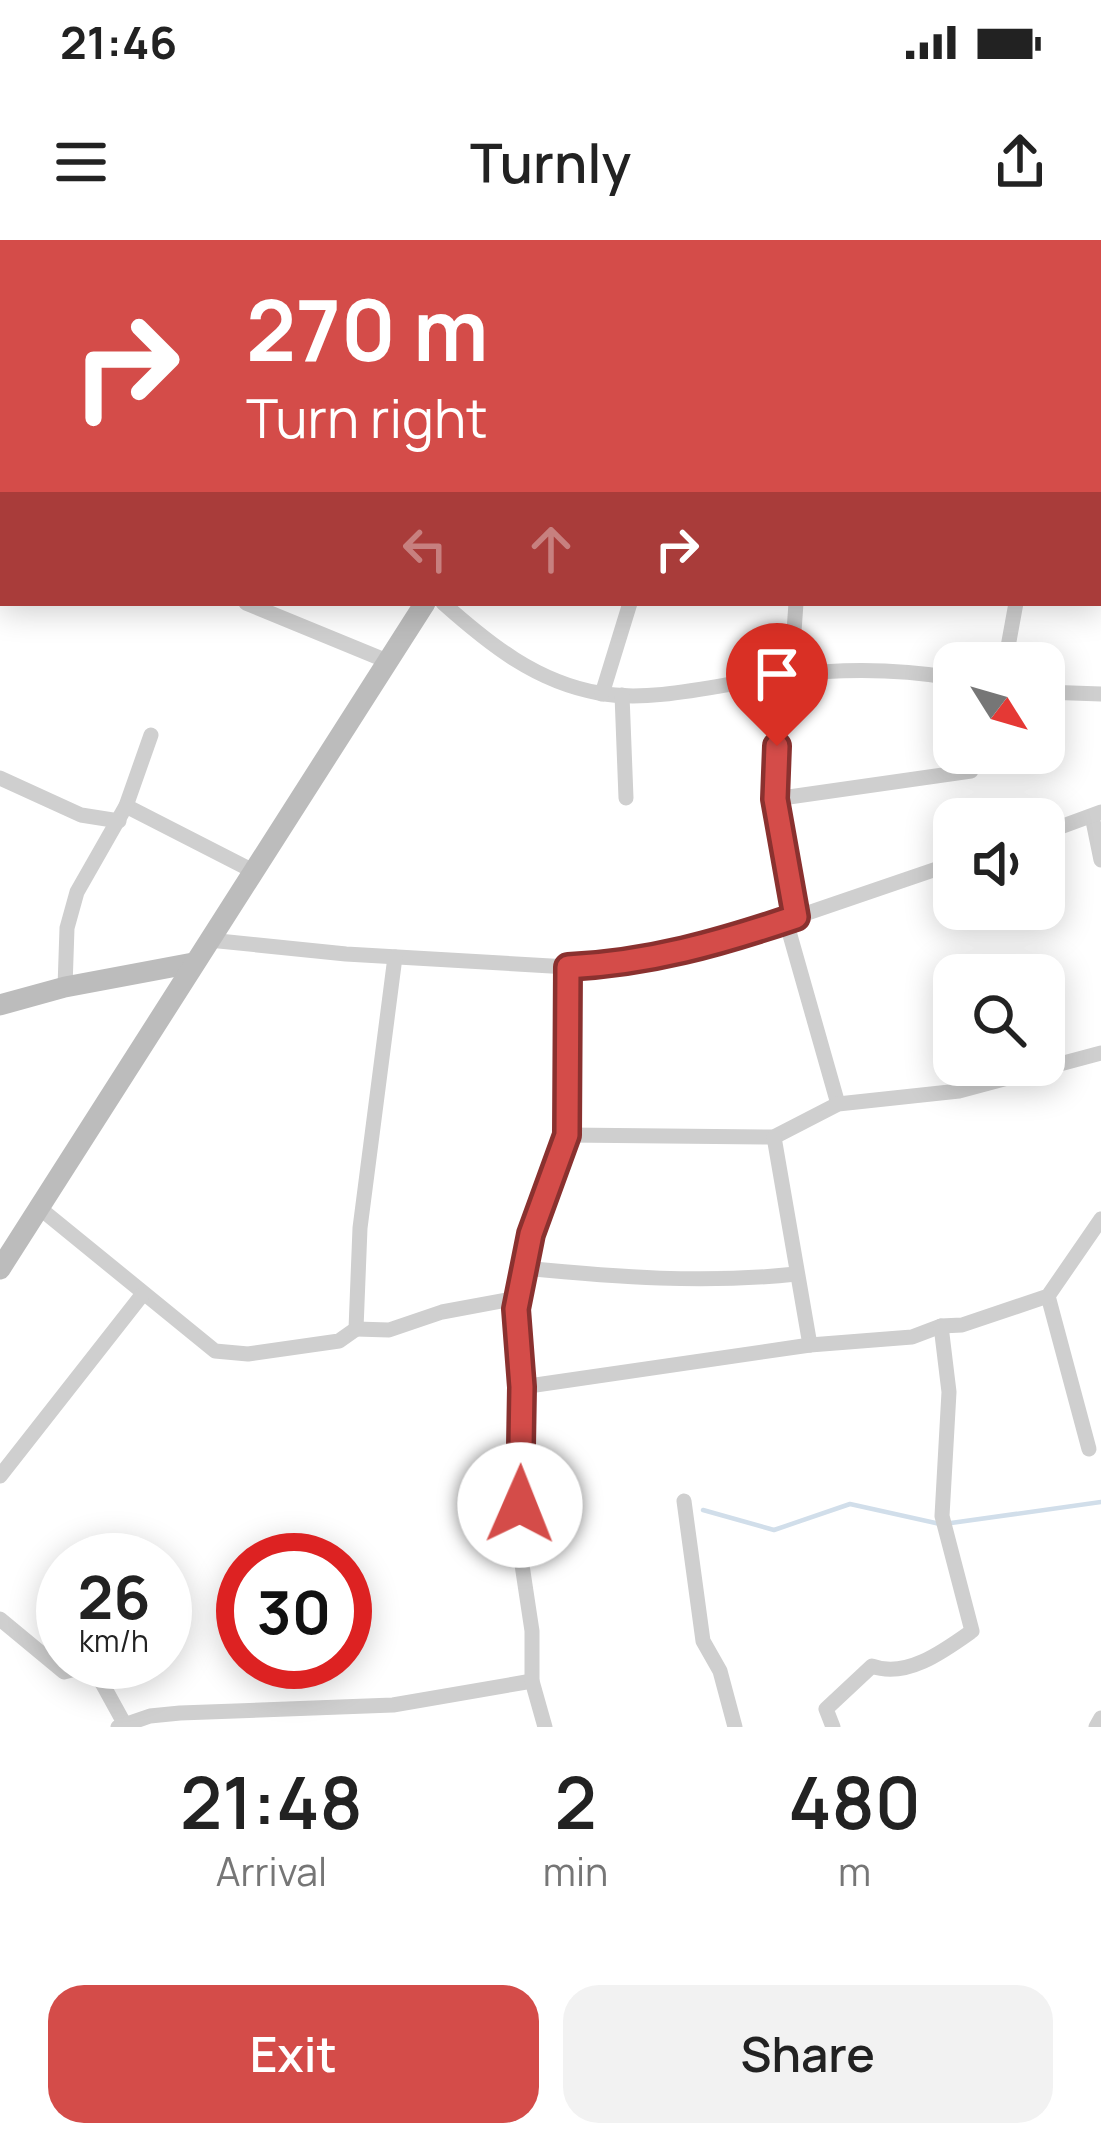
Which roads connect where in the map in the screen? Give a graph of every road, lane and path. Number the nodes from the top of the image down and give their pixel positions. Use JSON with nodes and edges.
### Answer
{"nodes":[{"id":1,"x":253,"y":606,"type":"edge"},
{"id":2,"x":423,"y":606,"type":"edge"},
{"id":3,"x":446,"y":606,"type":"edge"},
{"id":4,"x":629,"y":606,"type":"edge"},
{"id":5,"x":796,"y":606,"type":"edge"},
{"id":6,"x":1015,"y":606,"type":"edge"},
{"id":7,"x":1009,"y":642,"type":"edge"},
{"id":8,"x":387,"y":661,"type":"junction"},
{"id":9,"x":790,"y":674,"type":"junction"},
{"id":10,"x":933,"y":676,"type":"edge"},
{"id":11,"x":1065,"y":693,"type":"edge"},
{"id":12,"x":602,"y":694,"type":"junction"},
{"id":13,"x":622,"y":694,"type":"junction"},
{"id":14,"x":1101,"y":694,"type":"edge"},
{"id":15,"x":151,"y":735,"type":"dead end"},
{"id":16,"x":950,"y":774,"type":"edge"},
{"id":17,"x":0,"y":778,"type":"edge"},
{"id":18,"x":626,"y":798,"type":"dead end"},
{"id":19,"x":775,"y":799,"type":"junction"},
{"id":20,"x":123,"y":813,"type":"junction"},
{"id":21,"x":1096,"y":814,"type":"edge"},
{"id":22,"x":1065,"y":825,"type":"edge"},
{"id":23,"x":1101,"y":860,"type":"edge"},
{"id":24,"x":933,"y":870,"type":"edge"},
{"id":25,"x":253,"y":871,"type":"junction"},
{"id":26,"x":791,"y":919,"type":"junction"},
{"id":27,"x":209,"y":940,"type":"junction"},
{"id":28,"x":395,"y":957,"type":"junction"},
{"id":29,"x":193,"y":963,"type":"junction"},
{"id":30,"x":568,"y":967,"type":"junction"},
{"id":31,"x":64,"y":987,"type":"junction"},
{"id":32,"x":0,"y":1005,"type":"edge"},
{"id":33,"x":1101,"y":1053,"type":"edge"},
{"id":34,"x":838,"y":1104,"type":"junction"},
{"id":35,"x":567,"y":1135,"type":"junction"},
{"id":36,"x":774,"y":1137,"type":"junction"},
{"id":37,"x":37,"y":1206,"type":"junction"},
{"id":38,"x":1101,"y":1219,"type":"edge"},
{"id":39,"x":524,"y":1268,"type":"junction"},
{"id":40,"x":0,"y":1269,"type":"edge"},
{"id":41,"x":796,"y":1274,"type":"junction"},
{"id":42,"x":142,"y":1294,"type":"junction"},
{"id":43,"x":1048,"y":1296,"type":"junction"},
{"id":44,"x":518,"y":1298,"type":"junction"},
{"id":45,"x":941,"y":1326,"type":"junction"},
{"id":46,"x":356,"y":1328,"type":"junction"},
{"id":47,"x":810,"y":1345,"type":"junction"},
{"id":48,"x":522,"y":1387,"type":"junction"},
{"id":49,"x":1089,"y":1449,"type":"dead end"},
{"id":50,"x":0,"y":1476,"type":"edge"},
{"id":51,"x":684,"y":1501,"type":"dead end"},
{"id":52,"x":0,"y":1619,"type":"edge"},
{"id":53,"x":532,"y":1682,"type":"junction"},
{"id":54,"x":1101,"y":1718,"type":"edge"},
{"id":55,"x":121,"y":1725,"type":"edge"},
{"id":56,"x":545,"y":1727,"type":"edge"},
{"id":57,"x":735,"y":1727,"type":"edge"},
{"id":58,"x":833,"y":1727,"type":"edge"},
{"id":59,"x":1096,"y":1727,"type":"edge"}],
"edges":[{"from":1,"to":8,"type":"street"},
{"from":2,"to":8,"type":"main road"},
{"from":3,"to":12,"type":"street"},
{"from":4,"to":12,"type":"street"},
{"from":5,"to":9,"type":"street"},
{"from":6,"to":7,"type":"street"},
{"from":8,"to":25,"type":"main road"},
{"from":9,"to":10,"type":"street"},
{"from":9,"to":13,"type":"street"},
{"from":9,"to":19,"type":"street"},
{"from":11,"to":14,"type":"street"},
{"from":12,"to":13,"type":"street"},
{"from":13,"to":18,"type":"street"},
{"from":15,"to":20,"type":"street"},
{"from":16,"to":19,"type":"street"},
{"from":17,"to":20,"type":"street"},
{"from":19,"to":26,"type":"street"},
{"from":20,"to":25,"type":"street"},
{"from":20,"to":31,"type":"street"},
{"from":21,"to":22,"type":"street"},
{"from":21,"to":23,"type":"street"},
{"from":24,"to":26,"type":"street"},
{"from":25,"to":27,"type":"main road"},
{"from":26,"to":30,"type":"street"},
{"from":26,"to":34,"type":"street"},
{"from":27,"to":28,"type":"street"},
{"from":27,"to":29,"type":"main road"},
{"from":28,"to":30,"type":"street"},
{"from":28,"to":46,"type":"street"},
{"from":29,"to":31,"type":"main road"},
{"from":29,"to":37,"type":"main road"},
{"from":30,"to":35,"type":"street"},
{"from":31,"to":32,"type":"main road"},
{"from":33,"to":34,"type":"street"},
{"from":34,"to":36,"type":"street"},
{"from":35,"to":36,"type":"street"},
{"from":35,"to":39,"type":"street"},
{"from":36,"to":41,"type":"street"},
{"from":37,"to":40,"type":"main road"},
{"from":37,"to":42,"type":"street"},
{"from":38,"to":43,"type":"street"},
{"from":39,"to":41,"type":"street"},
{"from":39,"to":44,"type":"street"},
{"from":41,"to":47,"type":"street"},
{"from":42,"to":46,"type":"street"},
{"from":42,"to":50,"type":"street"},
{"from":43,"to":45,"type":"street"},
{"from":43,"to":49,"type":"street"},
{"from":44,"to":46,"type":"street"},
{"from":44,"to":48,"type":"street"},
{"from":45,"to":47,"type":"street"},
{"from":45,"to":58,"type":"street"},
{"from":47,"to":48,"type":"street"},
{"from":48,"to":53,"type":"street"},
{"from":51,"to":57,"type":"street"},
{"from":52,"to":55,"type":"street"},
{"from":53,"to":55,"type":"street"},
{"from":53,"to":56,"type":"street"},
{"from":54,"to":59,"type":"street"}]}
